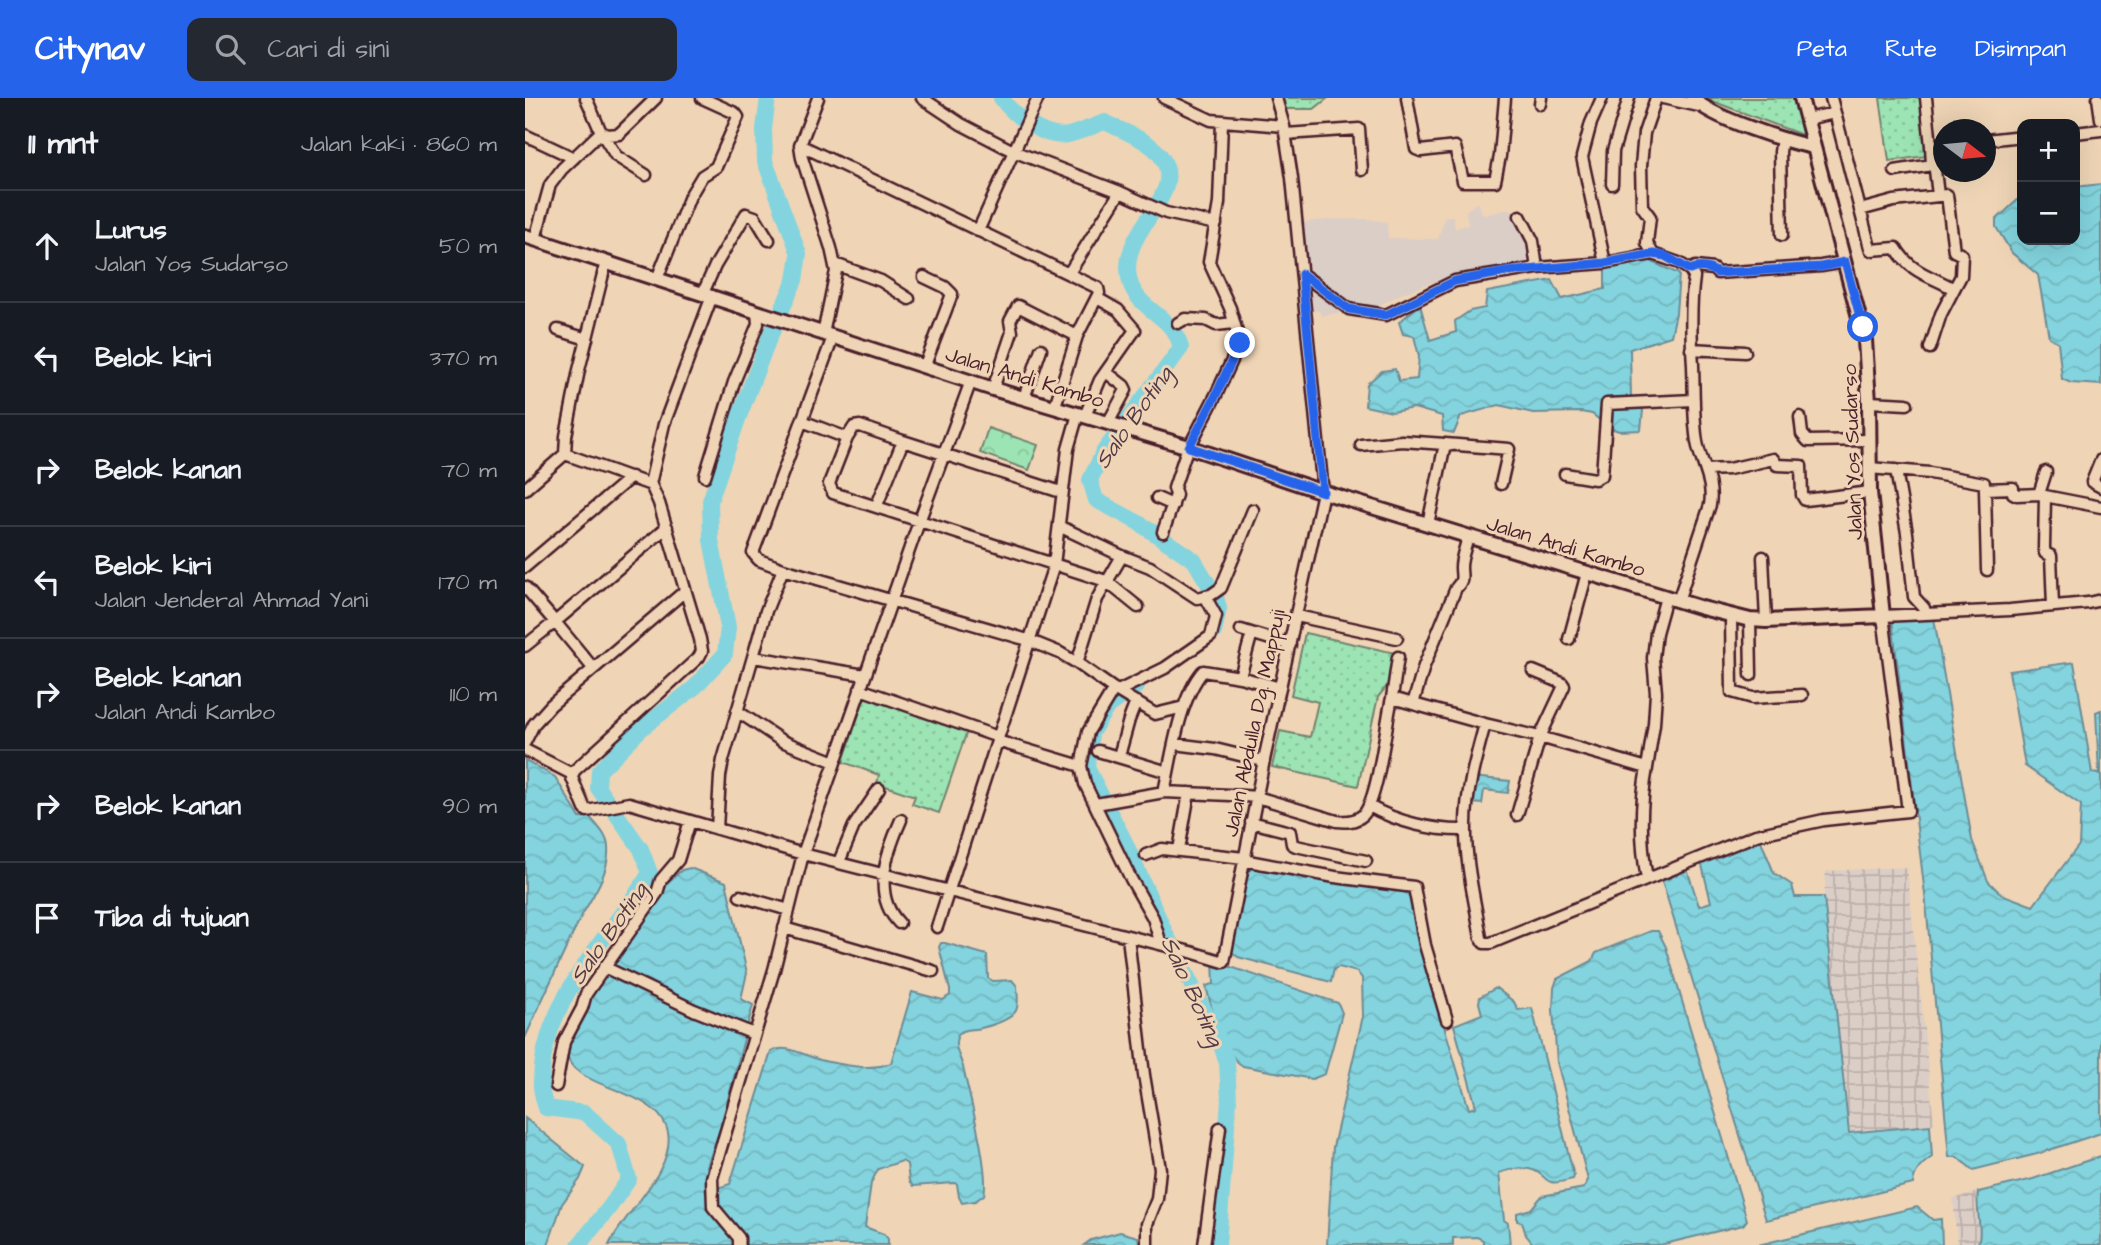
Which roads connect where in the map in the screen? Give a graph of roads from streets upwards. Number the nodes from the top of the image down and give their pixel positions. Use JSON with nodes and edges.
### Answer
{"nodes":[{"id":1,"x":586,"y":98,"type":"edge"},
{"id":2,"x":656,"y":98,"type":"edge"},
{"id":3,"x":702,"y":98,"type":"edge"},
{"id":4,"x":818,"y":98,"type":"edge"},
{"id":5,"x":922,"y":98,"type":"edge"},
{"id":6,"x":1038,"y":98,"type":"edge"},
{"id":7,"x":1164,"y":98,"type":"edge"},
{"id":8,"x":1276,"y":98,"type":"edge"},
{"id":9,"x":1408,"y":98,"type":"edge"},
{"id":10,"x":1504,"y":98,"type":"edge"},
{"id":11,"x":1602,"y":98,"type":"edge"},
{"id":12,"x":1629,"y":98,"type":"edge"},
{"id":13,"x":1656,"y":98,"type":"edge"},
{"id":14,"x":1801,"y":98,"type":"edge"},
{"id":15,"x":1831,"y":98,"type":"edge"},
{"id":16,"x":1926,"y":98,"type":"edge"},
{"id":17,"x":2098,"y":98,"type":"edge"},
{"id":18,"x":1667,"y":99,"type":"edge"},
{"id":19,"x":1696,"y":102,"type":"edge"},
{"id":20,"x":1835,"y":113,"type":"junction"},
{"id":21,"x":1806,"y":119,"type":"junction"},
{"id":22,"x":2101,"y":119,"type":"edge"},
{"id":23,"x":1222,"y":122,"type":"junction"},
{"id":24,"x":1285,"y":130,"type":"junction"},
{"id":25,"x":2101,"y":130,"type":"edge"},
{"id":26,"x":601,"y":132,"type":"junction"},
{"id":27,"x":2080,"y":132,"type":"edge"},
{"id":28,"x":525,"y":135,"type":"edge"},
{"id":29,"x":2017,"y":137,"type":"edge"},
{"id":30,"x":1782,"y":138,"type":"junction"},
{"id":31,"x":1996,"y":139,"type":"edge"},
{"id":32,"x":800,"y":145,"type":"junction"},
{"id":33,"x":1931,"y":146,"type":"joint"},
{"id":34,"x":1813,"y":147,"type":"junction"},
{"id":35,"x":1013,"y":151,"type":"junction"},
{"id":36,"x":1933,"y":157,"type":"edge"},
{"id":37,"x":573,"y":158,"type":"junction"},
{"id":38,"x":1933,"y":163,"type":"edge"},
{"id":39,"x":1362,"y":170,"type":"dead end"},
{"id":40,"x":1895,"y":171,"type":"dead end"},
{"id":41,"x":646,"y":175,"type":"dead end"},
{"id":42,"x":1936,"y":182,"type":"edge"},
{"id":43,"x":1612,"y":184,"type":"dead end"},
{"id":44,"x":1120,"y":192,"type":"junction"},
{"id":45,"x":1938,"y":195,"type":"junction"},
{"id":46,"x":1860,"y":210,"type":"junction"},
{"id":47,"x":1520,"y":216,"type":"dead end"},
{"id":48,"x":1216,"y":224,"type":"junction"},
{"id":49,"x":978,"y":231,"type":"junction"},
{"id":50,"x":1782,"y":235,"type":"dead end"},
{"id":51,"x":530,"y":237,"type":"edge"},
{"id":52,"x":769,"y":240,"type":"dead end"},
{"id":53,"x":1653,"y":254,"type":"junction"},
{"id":54,"x":606,"y":262,"type":"junction"},
{"id":55,"x":1845,"y":262,"type":"junction"},
{"id":56,"x":1605,"y":263,"type":"junction"},
{"id":57,"x":835,"y":264,"type":"junction"},
{"id":58,"x":1537,"y":268,"type":"junction"},
{"id":59,"x":1690,"y":270,"type":"junction"},
{"id":60,"x":1069,"y":273,"type":"junction"},
{"id":61,"x":1302,"y":274,"type":"junction"},
{"id":62,"x":923,"y":277,"type":"dead end"},
{"id":63,"x":657,"y":279,"type":"junction"},
{"id":64,"x":1954,"y":289,"type":"junction"},
{"id":65,"x":708,"y":294,"type":"junction"},
{"id":66,"x":1097,"y":298,"type":"junction"},
{"id":67,"x":909,"y":299,"type":"dead end"},
{"id":68,"x":760,"y":314,"type":"junction"},
{"id":69,"x":1178,"y":323,"type":"dead end"},
{"id":70,"x":1234,"y":323,"type":"junction"},
{"id":71,"x":558,"y":330,"type":"dead end"},
{"id":72,"x":828,"y":336,"type":"junction"},
{"id":73,"x":1077,"y":336,"type":"junction"},
{"id":74,"x":587,"y":339,"type":"junction"},
{"id":75,"x":1930,"y":348,"type":"dead end"},
{"id":76,"x":1041,"y":349,"type":"dead end"},
{"id":77,"x":1691,"y":349,"type":"junction"},
{"id":78,"x":1745,"y":352,"type":"dead end"},
{"id":79,"x":925,"y":365,"type":"junction"},
{"id":80,"x":1105,"y":372,"type":"junction"},
{"id":81,"x":971,"y":381,"type":"junction"},
{"id":82,"x":993,"y":388,"type":"junction"},
{"id":83,"x":1024,"y":398,"type":"junction"},
{"id":84,"x":1693,"y":400,"type":"junction"},
{"id":85,"x":1869,"y":402,"type":"junction"},
{"id":86,"x":1907,"y":404,"type":"dead end"},
{"id":87,"x":1055,"y":406,"type":"junction"},
{"id":88,"x":1081,"y":415,"type":"junction"},
{"id":89,"x":1800,"y":417,"type":"dead end"},
{"id":90,"x":802,"y":421,"type":"junction"},
{"id":91,"x":1114,"y":425,"type":"junction"},
{"id":92,"x":847,"y":438,"type":"junction"},
{"id":93,"x":1869,"y":440,"type":"junction"},
{"id":94,"x":903,"y":441,"type":"junction"},
{"id":95,"x":1445,"y":444,"type":"junction"},
{"id":96,"x":1361,"y":445,"type":"dead end"},
{"id":97,"x":1189,"y":447,"type":"junction"},
{"id":98,"x":565,"y":454,"type":"junction"},
{"id":99,"x":943,"y":454,"type":"junction"},
{"id":100,"x":2101,"y":460,"type":"edge"},
{"id":101,"x":1869,"y":468,"type":"junction"},
{"id":102,"x":1896,"y":470,"type":"junction"},
{"id":103,"x":1706,"y":471,"type":"junction"},
{"id":104,"x":2046,"y":472,"type":"dead end"},
{"id":105,"x":1565,"y":474,"type":"dead end"},
{"id":106,"x":705,"y":475,"type":"dead end"},
{"id":107,"x":631,"y":477,"type":"junction"},
{"id":108,"x":650,"y":484,"type":"junction"},
{"id":109,"x":1501,"y":484,"type":"dead end"},
{"id":110,"x":2101,"y":487,"type":"edge"},
{"id":111,"x":525,"y":489,"type":"edge"},
{"id":112,"x":1985,"y":489,"type":"junction"},
{"id":113,"x":1061,"y":492,"type":"junction"},
{"id":114,"x":1323,"y":492,"type":"junction"},
{"id":115,"x":1870,"y":492,"type":"junction"},
{"id":116,"x":2042,"y":495,"type":"junction"},
{"id":117,"x":1157,"y":498,"type":"dead end"},
{"id":118,"x":877,"y":505,"type":"junction"},
{"id":119,"x":1173,"y":505,"type":"junction"},
{"id":120,"x":2101,"y":507,"type":"edge"},
{"id":121,"x":1253,"y":510,"type":"dead end"},
{"id":122,"x":920,"y":519,"type":"junction"},
{"id":123,"x":1428,"y":524,"type":"junction"},
{"id":124,"x":1059,"y":526,"type":"junction"},
{"id":125,"x":667,"y":527,"type":"junction"},
{"id":126,"x":1163,"y":532,"type":"dead end"},
{"id":127,"x":1468,"y":537,"type":"junction"},
{"id":128,"x":1122,"y":556,"type":"junction"},
{"id":129,"x":1763,"y":557,"type":"dead end"},
{"id":130,"x":1053,"y":565,"type":"junction"},
{"id":131,"x":525,"y":567,"type":"edge"},
{"id":132,"x":783,"y":569,"type":"junction"},
{"id":133,"x":1987,"y":570,"type":"dead end"},
{"id":134,"x":1587,"y":573,"type":"junction"},
{"id":135,"x":1105,"y":581,"type":"junction"},
{"id":136,"x":525,"y":587,"type":"edge"},
{"id":137,"x":685,"y":591,"type":"junction"},
{"id":138,"x":1208,"y":596,"type":"junction"},
{"id":139,"x":1672,"y":599,"type":"junction"},
{"id":140,"x":2101,"y":600,"type":"edge"},
{"id":141,"x":891,"y":602,"type":"junction"},
{"id":142,"x":2053,"y":606,"type":"junction"},
{"id":143,"x":1138,"y":607,"type":"dead end"},
{"id":144,"x":1925,"y":613,"type":"junction"},
{"id":145,"x":1297,"y":616,"type":"junction"},
{"id":146,"x":1731,"y":616,"type":"junction"},
{"id":147,"x":1883,"y":616,"type":"junction"},
{"id":148,"x":1750,"y":620,"type":"junction"},
{"id":149,"x":1766,"y":621,"type":"junction"},
{"id":150,"x":555,"y":622,"type":"junction"},
{"id":151,"x":1241,"y":629,"type":"dead end"},
{"id":152,"x":1397,"y":638,"type":"dead end"},
{"id":153,"x":1569,"y":639,"type":"dead end"},
{"id":154,"x":1028,"y":640,"type":"junction"},
{"id":155,"x":1250,"y":640,"type":"dead end"},
{"id":156,"x":1290,"y":645,"type":"junction"},
{"id":157,"x":525,"y":646,"type":"edge"},
{"id":158,"x":1398,"y":656,"type":"dead end"},
{"id":159,"x":753,"y":657,"type":"junction"},
{"id":160,"x":1077,"y":663,"type":"junction"},
{"id":161,"x":593,"y":668,"type":"junction"},
{"id":162,"x":1533,"y":671,"type":"dead end"},
{"id":163,"x":865,"y":675,"type":"junction"},
{"id":164,"x":1751,"y":675,"type":"dead end"},
{"id":165,"x":1240,"y":677,"type":"junction"},
{"id":166,"x":1280,"y":688,"type":"junction"},
{"id":167,"x":860,"y":689,"type":"junction"},
{"id":168,"x":1118,"y":691,"type":"junction"},
{"id":169,"x":1802,"y":695,"type":"dead end"},
{"id":170,"x":1392,"y":698,"type":"junction"},
{"id":171,"x":1134,"y":701,"type":"junction"},
{"id":172,"x":1413,"y":704,"type":"junction"},
{"id":173,"x":1184,"y":708,"type":"junction"},
{"id":174,"x":737,"y":711,"type":"junction"},
{"id":175,"x":1485,"y":724,"type":"junction"},
{"id":176,"x":1539,"y":737,"type":"junction"},
{"id":177,"x":997,"y":739,"type":"junction"},
{"id":178,"x":525,"y":743,"type":"edge"},
{"id":179,"x":1175,"y":744,"type":"junction"},
{"id":180,"x":525,"y":750,"type":"edge"},
{"id":181,"x":1098,"y":751,"type":"dead end"},
{"id":182,"x":1119,"y":756,"type":"junction"},
{"id":183,"x":1264,"y":761,"type":"junction"},
{"id":184,"x":835,"y":762,"type":"junction"},
{"id":185,"x":1081,"y":766,"type":"junction"},
{"id":186,"x":1647,"y":768,"type":"junction"},
{"id":187,"x":1168,"y":772,"type":"junction"},
{"id":188,"x":572,"y":774,"type":"junction"},
{"id":189,"x":879,"y":789,"type":"dead end"},
{"id":190,"x":1164,"y":792,"type":"junction"},
{"id":191,"x":1189,"y":793,"type":"junction"},
{"id":192,"x":1257,"y":797,"type":"junction"},
{"id":193,"x":1102,"y":803,"type":"junction"},
{"id":194,"x":1369,"y":806,"type":"junction"},
{"id":195,"x":1517,"y":815,"type":"dead end"},
{"id":196,"x":901,"y":820,"type":"dead end"},
{"id":197,"x":690,"y":821,"type":"junction"},
{"id":198,"x":1251,"y":822,"type":"junction"},
{"id":199,"x":716,"y":829,"type":"junction"},
{"id":200,"x":1466,"y":830,"type":"junction"},
{"id":201,"x":1179,"y":850,"type":"junction"},
{"id":202,"x":803,"y":854,"type":"junction"},
{"id":203,"x":1146,"y":855,"type":"dead end"},
{"id":204,"x":1243,"y":859,"type":"junction"},
{"id":205,"x":1366,"y":860,"type":"dead end"},
{"id":206,"x":839,"y":862,"type":"junction"},
{"id":207,"x":883,"y":873,"type":"junction"},
{"id":208,"x":1647,"y":878,"type":"junction"},
{"id":209,"x":947,"y":891,"type":"junction"},
{"id":210,"x":740,"y":896,"type":"dead end"},
{"id":211,"x":789,"y":910,"type":"junction"},
{"id":212,"x":899,"y":923,"type":"dead end"},
{"id":213,"x":937,"y":927,"type":"dead end"},
{"id":214,"x":784,"y":928,"type":"junction"},
{"id":215,"x":1128,"y":937,"type":"junction"},
{"id":216,"x":1162,"y":945,"type":"junction"},
{"id":217,"x":604,"y":968,"type":"junction"},
{"id":218,"x":933,"y":971,"type":"dead end"},
{"id":219,"x":1447,"y":1020,"type":"dead end"},
{"id":220,"x":754,"y":1034,"type":"junction"},
{"id":221,"x":556,"y":1086,"type":"dead end"},
{"id":222,"x":1220,"y":1128,"type":"dead end"},
{"id":223,"x":739,"y":1245,"type":"edge"},
{"id":224,"x":1147,"y":1245,"type":"edge"},
{"id":225,"x":1204,"y":1245,"type":"edge"}],
"edges":[{"from":1,"to":26,"type":"street"},
{"from":2,"to":26,"type":"street"},
{"from":3,"to":63,"type":"street"},
{"from":4,"to":32,"type":"street"},
{"from":5,"to":35,"type":"street"},
{"from":6,"to":35,"type":"street"},
{"from":7,"to":23,"type":"street"},
{"from":8,"to":24,"type":"street","name":"Jalan Abdulla Dg. Mappuji"},
{"from":9,"to":10,"type":"street"},
{"from":11,"to":56,"type":"street"},
{"from":12,"to":43,"type":"street"},
{"from":13,"to":53,"type":"street"},
{"from":14,"to":21,"type":"street","name":"Jalan Yos Sudarso"},
{"from":15,"to":20,"type":"street"},
{"from":16,"to":33,"type":"street"},
{"from":17,"to":22,"type":"street"},
{"from":18,"to":19,"type":"street"},
{"from":19,"to":30,"type":"street"},
{"from":20,"to":21,"type":"street"},
{"from":20,"to":46,"type":"street"},
{"from":21,"to":34,"type":"street","name":"Jalan Yos Sudarso"},
{"from":23,"to":24,"type":"street"},
{"from":23,"to":48,"type":"street"},
{"from":24,"to":39,"type":"street"},
{"from":24,"to":61,"type":"street","name":"Jalan Abdulla Dg. Mappuji"},
{"from":25,"to":27,"type":"street"},
{"from":26,"to":37,"type":"street"},
{"from":26,"to":41,"type":"street"},
{"from":28,"to":37,"type":"street"},
{"from":29,"to":31,"type":"street"},
{"from":30,"to":34,"type":"street"},
{"from":30,"to":50,"type":"street"},
{"from":32,"to":49,"type":"street"},
{"from":32,"to":57,"type":"street"},
{"from":33,"to":36,"type":"street"},
{"from":34,"to":55,"type":"street","name":"Jalan Yos Sudarso"},
{"from":35,"to":44,"type":"street"},
{"from":35,"to":49,"type":"street"},
{"from":37,"to":51,"type":"street"},
{"from":38,"to":40,"type":"street"},
{"from":42,"to":45,"type":"street"},
{"from":44,"to":48,"type":"street"},
{"from":44,"to":60,"type":"street"},
{"from":45,"to":46,"type":"street"},
{"from":45,"to":64,"type":"street"},
{"from":46,"to":64,"type":"street"},
{"from":47,"to":58,"type":"street"},
{"from":48,"to":70,"type":"street"},
{"from":49,"to":60,"type":"street"},
{"from":51,"to":54,"type":"street","name":"Jalan Andi Kambo"},
{"from":52,"to":65,"type":"street"},
{"from":53,"to":56,"type":"street"},
{"from":53,"to":59,"type":"street"},
{"from":54,"to":63,"type":"street","name":"Jalan Andi Kambo"},
{"from":54,"to":74,"type":"street"},
{"from":55,"to":59,"type":"street"},
{"from":55,"to":85,"type":"street","name":"Jalan Yos Sudarso"},
{"from":56,"to":58,"type":"street"},
{"from":57,"to":67,"type":"street"},
{"from":57,"to":72,"type":"street"},
{"from":58,"to":61,"type":"street"},
{"from":59,"to":77,"type":"street"},
{"from":60,"to":66,"type":"street"},
{"from":61,"to":114,"type":"street","name":"Jalan Abdulla Dg. Mappuji"},
{"from":62,"to":79,"type":"street"},
{"from":63,"to":65,"type":"street","name":"Jalan Andi Kambo"},
{"from":64,"to":75,"type":"street"},
{"from":65,"to":68,"type":"street","name":"Jalan Andi Kambo"},
{"from":65,"to":108,"type":"street"},
{"from":66,"to":73,"type":"street"},
{"from":66,"to":80,"type":"street"},
{"from":68,"to":72,"type":"street","name":"Jalan Andi Kambo"},
{"from":68,"to":106,"type":"street"},
{"from":69,"to":70,"type":"street"},
{"from":70,"to":97,"type":"street"},
{"from":71,"to":74,"type":"street"},
{"from":72,"to":79,"type":"street","name":"Jalan Andi Kambo"},
{"from":72,"to":90,"type":"street"},
{"from":73,"to":82,"type":"street"},
{"from":73,"to":87,"type":"street"},
{"from":74,"to":98,"type":"street"},
{"from":76,"to":83,"type":"street"},
{"from":77,"to":78,"type":"street"},
{"from":77,"to":84,"type":"street"},
{"from":79,"to":81,"type":"street","name":"Jalan Andi Kambo"},
{"from":80,"to":88,"type":"street"},
{"from":80,"to":91,"type":"street"},
{"from":81,"to":82,"type":"street","name":"Jalan Andi Kambo"},
{"from":81,"to":99,"type":"street"},
{"from":82,"to":83,"type":"street","name":"Jalan Andi Kambo"},
{"from":83,"to":87,"type":"street","name":"Jalan Andi Kambo"},
{"from":84,"to":103,"type":"street"},
{"from":84,"to":105,"type":"street"},
{"from":85,"to":86,"type":"street"},
{"from":85,"to":93,"type":"street","name":"Jalan Yos Sudarso"},
{"from":87,"to":88,"type":"street","name":"Jalan Andi Kambo"},
{"from":88,"to":91,"type":"street","name":"Jalan Andi Kambo"},
{"from":88,"to":113,"type":"street"},
{"from":89,"to":93,"type":"street"},
{"from":90,"to":92,"type":"street"},
{"from":90,"to":132,"type":"street"},
{"from":91,"to":97,"type":"street","name":"Jalan Andi Kambo"},
{"from":92,"to":94,"type":"street"},
{"from":92,"to":118,"type":"street"},
{"from":93,"to":101,"type":"street","name":"Jalan Yos Sudarso"},
{"from":94,"to":99,"type":"street"},
{"from":94,"to":118,"type":"street"},
{"from":95,"to":96,"type":"street"},
{"from":95,"to":109,"type":"street"},
{"from":95,"to":123,"type":"street"},
{"from":97,"to":114,"type":"street","name":"Jalan Andi Kambo"},
{"from":97,"to":119,"type":"street"},
{"from":98,"to":107,"type":"street"},
{"from":98,"to":111,"type":"street"},
{"from":99,"to":113,"type":"street"},
{"from":99,"to":122,"type":"street"},
{"from":100,"to":110,"type":"street"},
{"from":101,"to":102,"type":"street"},
{"from":101,"to":115,"type":"street","name":"Jalan Yos Sudarso"},
{"from":102,"to":112,"type":"street"},
{"from":102,"to":144,"type":"street"},
{"from":103,"to":115,"type":"street"},
{"from":103,"to":139,"type":"street"},
{"from":104,"to":116,"type":"street"},
{"from":107,"to":108,"type":"street"},
{"from":107,"to":131,"type":"street"},
{"from":108,"to":125,"type":"street"},
{"from":112,"to":116,"type":"street"},
{"from":112,"to":133,"type":"street"},
{"from":113,"to":124,"type":"street"},
{"from":114,"to":123,"type":"street","name":"Jalan Andi Kambo"},
{"from":114,"to":145,"type":"street","name":"Jalan Abdulla Dg. Mappuji"},
{"from":115,"to":147,"type":"street","name":"Jalan Yos Sudarso"},
{"from":116,"to":120,"type":"street"},
{"from":116,"to":142,"type":"street"},
{"from":117,"to":119,"type":"street"},
{"from":118,"to":122,"type":"street"},
{"from":119,"to":126,"type":"street"},
{"from":121,"to":138,"type":"street"},
{"from":122,"to":130,"type":"street"},
{"from":122,"to":141,"type":"street"},
{"from":123,"to":127,"type":"street","name":"Jalan Andi Kambo"},
{"from":124,"to":128,"type":"street"},
{"from":124,"to":130,"type":"street"},
{"from":125,"to":137,"type":"street"},
{"from":125,"to":150,"type":"street"},
{"from":127,"to":134,"type":"street","name":"Jalan Andi Kambo"},
{"from":127,"to":172,"type":"street"},
{"from":128,"to":135,"type":"street"},
{"from":128,"to":138,"type":"street"},
{"from":129,"to":149,"type":"street"},
{"from":130,"to":135,"type":"street"},
{"from":130,"to":154,"type":"street"},
{"from":132,"to":141,"type":"street"},
{"from":132,"to":159,"type":"street"},
{"from":134,"to":139,"type":"street","name":"Jalan Andi Kambo"},
{"from":134,"to":153,"type":"street"},
{"from":135,"to":143,"type":"street"},
{"from":135,"to":160,"type":"street"},
{"from":136,"to":150,"type":"street"},
{"from":137,"to":161,"type":"street"},
{"from":137,"to":188,"type":"street"},
{"from":138,"to":168,"type":"street"},
{"from":139,"to":146,"type":"street","name":"Jalan Andi Kambo"},
{"from":139,"to":186,"type":"street"},
{"from":140,"to":142,"type":"street"},
{"from":141,"to":154,"type":"street"},
{"from":141,"to":163,"type":"street"},
{"from":142,"to":144,"type":"street"},
{"from":144,"to":147,"type":"street"},
{"from":145,"to":152,"type":"street"},
{"from":145,"to":156,"type":"street","name":"Jalan Abdulla Dg. Mappuji"},
{"from":146,"to":148,"type":"street","name":"Jalan Andi Kambo"},
{"from":146,"to":169,"type":"street"},
{"from":147,"to":149,"type":"street","name":"Jalan Andi Kambo"},
{"from":147,"to":208,"type":"street","name":"Jalan Yos Sudarso"},
{"from":148,"to":149,"type":"street","name":"Jalan Andi Kambo"},
{"from":148,"to":164,"type":"street"},
{"from":150,"to":157,"type":"street"},
{"from":150,"to":161,"type":"street"},
{"from":151,"to":156,"type":"street"},
{"from":154,"to":160,"type":"street"},
{"from":154,"to":177,"type":"street"},
{"from":155,"to":165,"type":"street"},
{"from":156,"to":166,"type":"street","name":"Jalan Abdulla Dg. Mappuji"},
{"from":158,"to":170,"type":"street"},
{"from":159,"to":163,"type":"street"},
{"from":159,"to":174,"type":"street"},
{"from":160,"to":168,"type":"street"},
{"from":161,"to":178,"type":"street"},
{"from":162,"to":176,"type":"street"},
{"from":163,"to":167,"type":"street"},
{"from":165,"to":166,"type":"street"},
{"from":165,"to":173,"type":"street"},
{"from":166,"to":183,"type":"street","name":"Jalan Abdulla Dg. Mappuji"},
{"from":167,"to":177,"type":"street"},
{"from":167,"to":184,"type":"street"},
{"from":168,"to":171,"type":"street"},
{"from":168,"to":185,"type":"street"},
{"from":170,"to":172,"type":"street"},
{"from":170,"to":194,"type":"street"},
{"from":171,"to":173,"type":"street"},
{"from":171,"to":182,"type":"street"},
{"from":172,"to":175,"type":"street"},
{"from":173,"to":179,"type":"street"},
{"from":174,"to":184,"type":"street"},
{"from":174,"to":199,"type":"street"},
{"from":175,"to":176,"type":"street"},
{"from":175,"to":200,"type":"street"},
{"from":176,"to":186,"type":"street"},
{"from":176,"to":195,"type":"street"},
{"from":177,"to":185,"type":"street"},
{"from":177,"to":209,"type":"street"},
{"from":179,"to":183,"type":"street"},
{"from":179,"to":187,"type":"street"},
{"from":180,"to":188,"type":"street"},
{"from":181,"to":182,"type":"street"},
{"from":182,"to":187,"type":"street"},
{"from":183,"to":192,"type":"street","name":"Jalan Abdulla Dg. Mappuji"},
{"from":184,"to":202,"type":"street"},
{"from":185,"to":193,"type":"street"},
{"from":186,"to":208,"type":"street"},
{"from":187,"to":190,"type":"street"},
{"from":188,"to":197,"type":"street"},
{"from":189,"to":206,"type":"street"},
{"from":190,"to":191,"type":"street"},
{"from":190,"to":193,"type":"street"},
{"from":191,"to":192,"type":"street"},
{"from":191,"to":201,"type":"street"},
{"from":192,"to":194,"type":"street"},
{"from":192,"to":198,"type":"street","name":"Jalan Abdulla Dg. Mappuji"},
{"from":193,"to":216,"type":"street"},
{"from":194,"to":200,"type":"street"},
{"from":196,"to":207,"type":"street"},
{"from":197,"to":199,"type":"street"},
{"from":197,"to":217,"type":"street"},
{"from":198,"to":204,"type":"street","name":"Jalan Abdulla Dg. Mappuji"},
{"from":198,"to":205,"type":"street"},
{"from":199,"to":202,"type":"street"},
{"from":200,"to":208,"type":"street"},
{"from":201,"to":203,"type":"street"},
{"from":201,"to":204,"type":"street"},
{"from":202,"to":206,"type":"street"},
{"from":202,"to":211,"type":"street"},
{"from":204,"to":216,"type":"street","name":"Jalan Abdulla Dg. Mappuji"},
{"from":204,"to":219,"type":"street"},
{"from":206,"to":207,"type":"street"},
{"from":207,"to":209,"type":"street"},
{"from":207,"to":212,"type":"street"},
{"from":209,"to":213,"type":"street"},
{"from":209,"to":215,"type":"street"},
{"from":210,"to":211,"type":"street"},
{"from":211,"to":214,"type":"street"},
{"from":214,"to":218,"type":"street"},
{"from":214,"to":220,"type":"street"},
{"from":215,"to":216,"type":"street"},
{"from":215,"to":224,"type":"street"},
{"from":217,"to":220,"type":"street"},
{"from":217,"to":221,"type":"street"},
{"from":220,"to":223,"type":"street"},
{"from":222,"to":225,"type":"street"}]}
